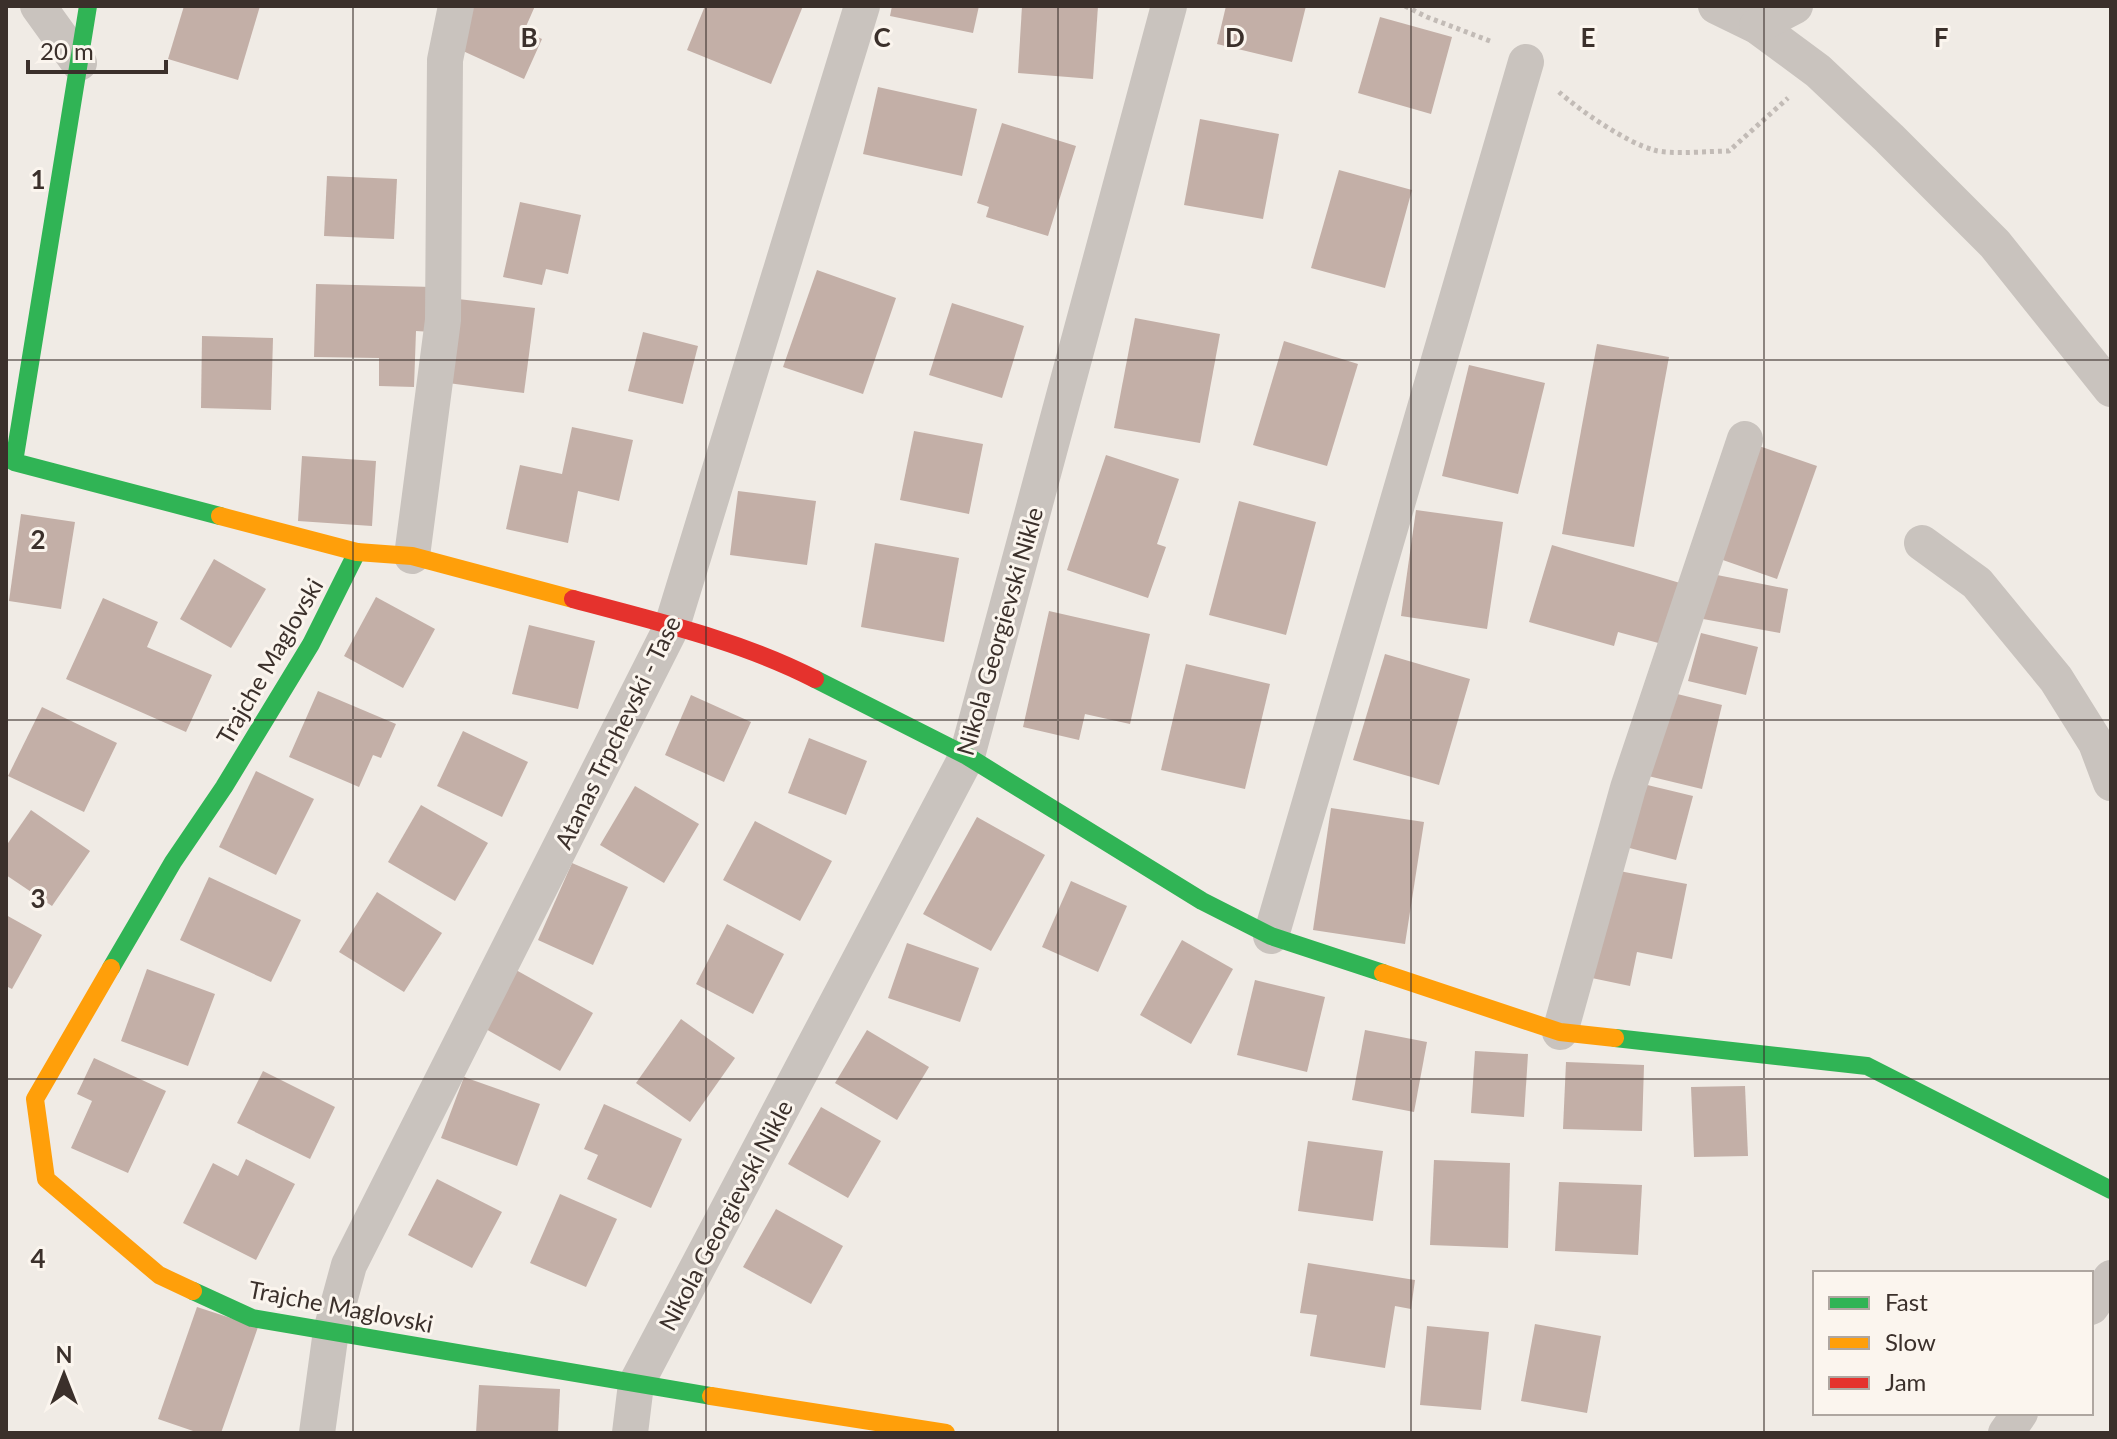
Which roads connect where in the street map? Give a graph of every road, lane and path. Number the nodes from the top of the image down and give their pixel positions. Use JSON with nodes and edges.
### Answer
{"nodes":[{"id":1,"x":38,"y":6,"type":"edge"},
{"id":2,"x":88,"y":6,"type":"edge"},
{"id":3,"x":456,"y":6,"type":"edge"},
{"id":4,"x":862,"y":6,"type":"edge"},
{"id":5,"x":1169,"y":6,"type":"edge"},
{"id":6,"x":1405,"y":6,"type":"edge"},
{"id":7,"x":1716,"y":6,"type":"edge"},
{"id":8,"x":1795,"y":6,"type":"edge"},
{"id":9,"x":1757,"y":26,"type":"junction"},
{"id":10,"x":1526,"y":62,"type":"junction"},
{"id":11,"x":79,"y":63,"type":"junction"},
{"id":12,"x":1818,"y":71,"type":"junction"},
{"id":13,"x":2111,"y":389,"type":"edge"},
{"id":14,"x":1745,"y":439,"type":"dead end"},
{"id":15,"x":1922,"y":543,"type":"dead end"},
{"id":16,"x":357,"y":552,"type":"junction"},
{"id":17,"x":412,"y":556,"type":"junction"},
{"id":18,"x":672,"y":626,"type":"junction"},
{"id":19,"x":967,"y":756,"type":"junction"},
{"id":20,"x":2111,"y":783,"type":"edge"},
{"id":21,"x":1271,"y":936,"type":"junction"},
{"id":22,"x":1560,"y":1032,"type":"junction"},
{"id":23,"x":2111,"y":1190,"type":"edge"},
{"id":24,"x":2111,"y":1278,"type":"edge"},
{"id":25,"x":2093,"y":1304,"type":"edge"},
{"id":26,"x":331,"y":1331,"type":"junction"},
{"id":27,"x":636,"y":1384,"type":"junction"},
{"id":28,"x":2019,"y":1415,"type":"edge"},
{"id":29,"x":317,"y":1433,"type":"edge"},
{"id":30,"x":630,"y":1433,"type":"edge"},
{"id":31,"x":946,"y":1433,"type":"edge"},
{"id":32,"x":2006,"y":1433,"type":"edge"}],
"edges":[{"from":1,"to":11,"type":"street"},
{"from":2,"to":11,"type":"street"},
{"from":3,"to":17,"type":"street"},
{"from":4,"to":18,"type":"street","name":"Atanas Trpchevski - Tase"},
{"from":5,"to":19,"type":"street","name":"Nikola Georgievski Nikle"},
{"from":6,"to":10,"type":"path"},
{"from":7,"to":9,"type":"street"},
{"from":8,"to":9,"type":"street"},
{"from":9,"to":12,"type":"street"},
{"from":10,"to":12,"type":"path"},
{"from":10,"to":21,"type":"street"},
{"from":11,"to":16,"type":"street"},
{"from":12,"to":13,"type":"street"},
{"from":14,"to":22,"type":"street"},
{"from":15,"to":20,"type":"street"},
{"from":16,"to":17,"type":"street"},
{"from":16,"to":26,"type":"street","name":"Trajche Maglovski"},
{"from":17,"to":18,"type":"street"},
{"from":18,"to":19,"type":"street"},
{"from":18,"to":26,"type":"street","name":"Atanas Trpchevski - Tase"},
{"from":19,"to":21,"type":"street"},
{"from":19,"to":27,"type":"street","name":"Nikola Georgievski Nikle"},
{"from":21,"to":22,"type":"street"},
{"from":22,"to":23,"type":"street"},
{"from":24,"to":25,"type":"street"},
{"from":26,"to":27,"type":"street","name":"Trajche Maglovski"},
{"from":26,"to":29,"type":"street","name":"Atanas Trpchevski - Tase"},
{"from":27,"to":30,"type":"street","name":"Nikola Georgievski Nikle"},
{"from":27,"to":31,"type":"street","name":"Trajche Maglovski"},
{"from":28,"to":32,"type":"street"}]}
